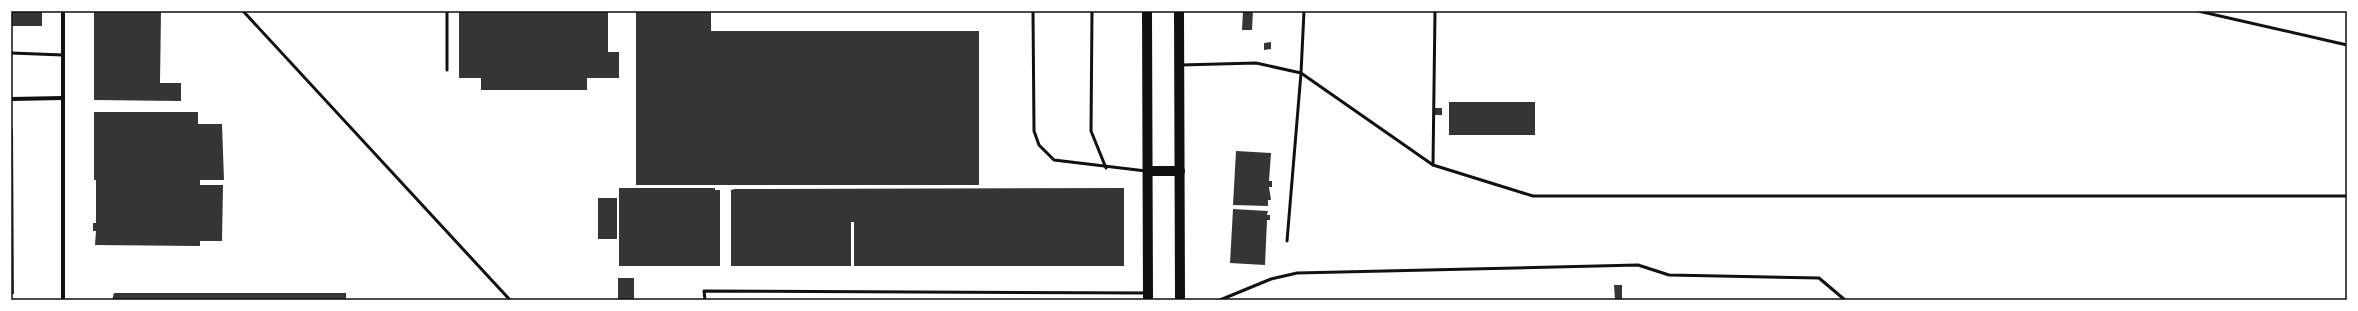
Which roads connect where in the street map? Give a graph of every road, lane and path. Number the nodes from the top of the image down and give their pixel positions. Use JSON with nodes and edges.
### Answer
{"nodes":[{"id":1,"x":63,"y":11,"type":"edge"},
{"id":2,"x":243,"y":11,"type":"edge"},
{"id":3,"x":447,"y":11,"type":"edge"},
{"id":4,"x":1033,"y":11,"type":"edge"},
{"id":5,"x":1092,"y":11,"type":"edge"},
{"id":6,"x":1147,"y":11,"type":"edge"},
{"id":7,"x":1179,"y":11,"type":"edge"},
{"id":8,"x":1304,"y":11,"type":"edge"},
{"id":9,"x":1435,"y":11,"type":"edge"},
{"id":10,"x":2198,"y":11,"type":"edge"},
{"id":11,"x":2347,"y":45,"type":"edge"},
{"id":12,"x":11,"y":53,"type":"edge"},
{"id":13,"x":63,"y":54,"type":"junction"},
{"id":14,"x":1180,"y":65,"type":"junction"},
{"id":15,"x":447,"y":70,"type":"dead end"},
{"id":16,"x":1301,"y":73,"type":"junction"},
{"id":17,"x":63,"y":98,"type":"junction"},
{"id":18,"x":11,"y":99,"type":"edge"},
{"id":19,"x":1433,"y":165,"type":"junction"},
{"id":20,"x":1106,"y":168,"type":"junction"},
{"id":21,"x":1180,"y":171,"type":"junction"},
{"id":22,"x":1148,"y":172,"type":"junction"},
{"id":23,"x":2347,"y":196,"type":"edge"},
{"id":24,"x":1287,"y":241,"type":"dead end"},
{"id":25,"x":1148,"y":297,"type":"edge"},
{"id":26,"x":63,"y":300,"type":"edge"},
{"id":27,"x":510,"y":300,"type":"edge"},
{"id":28,"x":705,"y":300,"type":"edge"},
{"id":29,"x":1180,"y":300,"type":"edge"},
{"id":30,"x":1220,"y":300,"type":"edge"},
{"id":31,"x":1845,"y":300,"type":"edge"}],
"edges":[{"from":1,"to":13,"type":"street"},
{"from":2,"to":27,"type":"lane"},
{"from":3,"to":15,"type":"lane"},
{"from":4,"to":20,"type":"lane"},
{"from":5,"to":20,"type":"lane"},
{"from":6,"to":22,"type":"main road"},
{"from":7,"to":14,"type":"main road"},
{"from":8,"to":16,"type":"lane"},
{"from":9,"to":19,"type":"lane"},
{"from":10,"to":11,"type":"lane"},
{"from":12,"to":13,"type":"lane"},
{"from":13,"to":17,"type":"street"},
{"from":14,"to":16,"type":"lane"},
{"from":14,"to":21,"type":"main road"},
{"from":16,"to":19,"type":"lane"},
{"from":16,"to":24,"type":"lane"},
{"from":17,"to":18,"type":"street"},
{"from":17,"to":26,"type":"street"},
{"from":19,"to":23,"type":"lane"},
{"from":20,"to":22,"type":"lane"},
{"from":21,"to":22,"type":"main road"},
{"from":21,"to":29,"type":"main road"},
{"from":22,"to":25,"type":"main road"},
{"from":25,"to":28,"type":"lane"},
{"from":30,"to":31,"type":"lane"}]}
